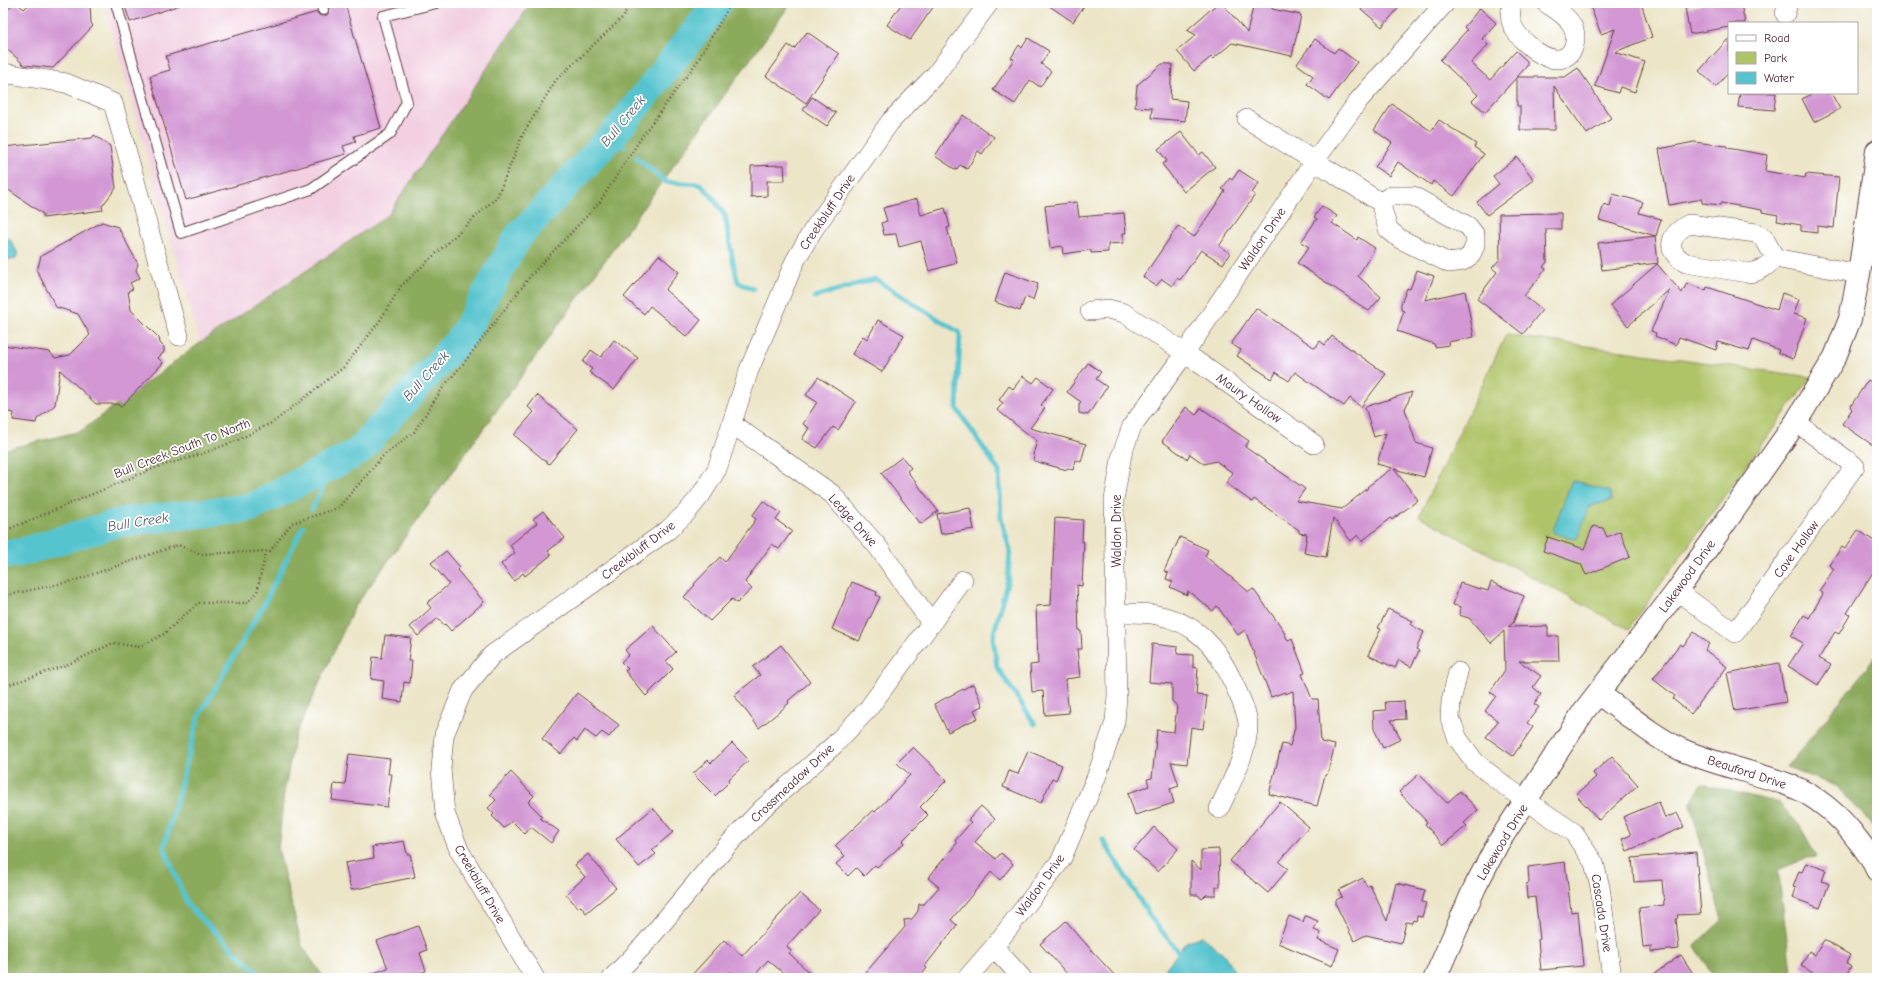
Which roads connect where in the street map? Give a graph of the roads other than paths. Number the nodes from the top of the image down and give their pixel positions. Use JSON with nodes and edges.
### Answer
{"nodes":[{"id":1,"x":116,"y":3,"type":"edge"},
{"id":2,"x":436,"y":3,"type":"edge"},
{"id":3,"x":989,"y":3,"type":"edge"},
{"id":4,"x":1445,"y":3,"type":"edge"},
{"id":5,"x":1512,"y":3,"type":"edge"},
{"id":6,"x":1546,"y":3,"type":"edge"},
{"id":7,"x":3,"y":73,"type":"edge"},
{"id":8,"x":1248,"y":119,"type":"dead end"},
{"id":9,"x":1877,"y":151,"type":"edge"},
{"id":10,"x":1314,"y":162,"type":"junction"},
{"id":11,"x":1873,"y":200,"type":"edge"},
{"id":12,"x":1380,"y":202,"type":"junction"},
{"id":13,"x":1775,"y":258,"type":"junction"},
{"id":14,"x":1859,"y":274,"type":"junction"},
{"id":15,"x":1090,"y":311,"type":"dead end"},
{"id":16,"x":179,"y":336,"type":"dead end"},
{"id":17,"x":1185,"y":353,"type":"junction"},
{"id":18,"x":1796,"y":422,"type":"junction"},
{"id":19,"x":732,"y":424,"type":"junction"},
{"id":20,"x":1314,"y":444,"type":"dead end"},
{"id":21,"x":964,"y":580,"type":"dead end"},
{"id":22,"x":1678,"y":591,"type":"junction"},
{"id":23,"x":1117,"y":612,"type":"junction"},
{"id":24,"x":932,"y":624,"type":"junction"},
{"id":25,"x":1458,"y":672,"type":"dead end"},
{"id":26,"x":1599,"y":694,"type":"junction"},
{"id":27,"x":1527,"y":801,"type":"junction"},
{"id":28,"x":1219,"y":809,"type":"dead end"},
{"id":29,"x":1877,"y":870,"type":"edge"},
{"id":30,"x":994,"y":947,"type":"junction"},
{"id":31,"x":535,"y":978,"type":"edge"},
{"id":32,"x":612,"y":978,"type":"edge"},
{"id":33,"x":967,"y":978,"type":"edge"},
{"id":34,"x":1022,"y":978,"type":"edge"},
{"id":35,"x":1435,"y":978,"type":"edge"},
{"id":36,"x":1612,"y":978,"type":"edge"}],
"edges":[{"from":1,"to":2,"type":"lane"},
{"from":3,"to":19,"type":"street","name":"Creekbluff Drive"},
{"from":4,"to":10,"type":"street","name":"Waldon Drive"},
{"from":5,"to":6,"type":"street"},
{"from":7,"to":16,"type":"street"},
{"from":8,"to":10,"type":"street"},
{"from":9,"to":11,"type":"street","name":"Lakewood Drive"},
{"from":10,"to":12,"type":"street"},
{"from":10,"to":17,"type":"street","name":"Waldon Drive"},
{"from":11,"to":14,"type":"street","name":"Lakewood Drive"},
{"from":12,"to":12,"type":"street"},
{"from":13,"to":13,"type":"street"},
{"from":13,"to":14,"type":"street"},
{"from":14,"to":18,"type":"street","name":"Lakewood Drive"},
{"from":15,"to":17,"type":"street","name":"Maury Hollow"},
{"from":17,"to":20,"type":"street","name":"Maury Hollow"},
{"from":17,"to":23,"type":"street","name":"Waldon Drive"},
{"from":18,"to":22,"type":"street","name":"Lakewood Drive"},
{"from":18,"to":22,"type":"street","name":"Cave Hollow"},
{"from":19,"to":24,"type":"street","name":"Ledge Drive"},
{"from":19,"to":31,"type":"street","name":"Creekbluff Drive"},
{"from":21,"to":24,"type":"street","name":"Crossmeadow Drive"},
{"from":22,"to":26,"type":"street","name":"Lakewood Drive"},
{"from":23,"to":28,"type":"street"},
{"from":23,"to":30,"type":"street","name":"Waldon Drive"},
{"from":24,"to":32,"type":"street","name":"Crossmeadow Drive"},
{"from":25,"to":27,"type":"street","name":"Cascada Drive"},
{"from":26,"to":27,"type":"street","name":"Lakewood Drive"},
{"from":26,"to":29,"type":"street","name":"Beauford Drive"},
{"from":27,"to":35,"type":"street","name":"Lakewood Drive"},
{"from":27,"to":36,"type":"street","name":"Cascada Drive"},
{"from":30,"to":33,"type":"street","name":"Waldon Drive"},
{"from":30,"to":34,"type":"street"}]}
